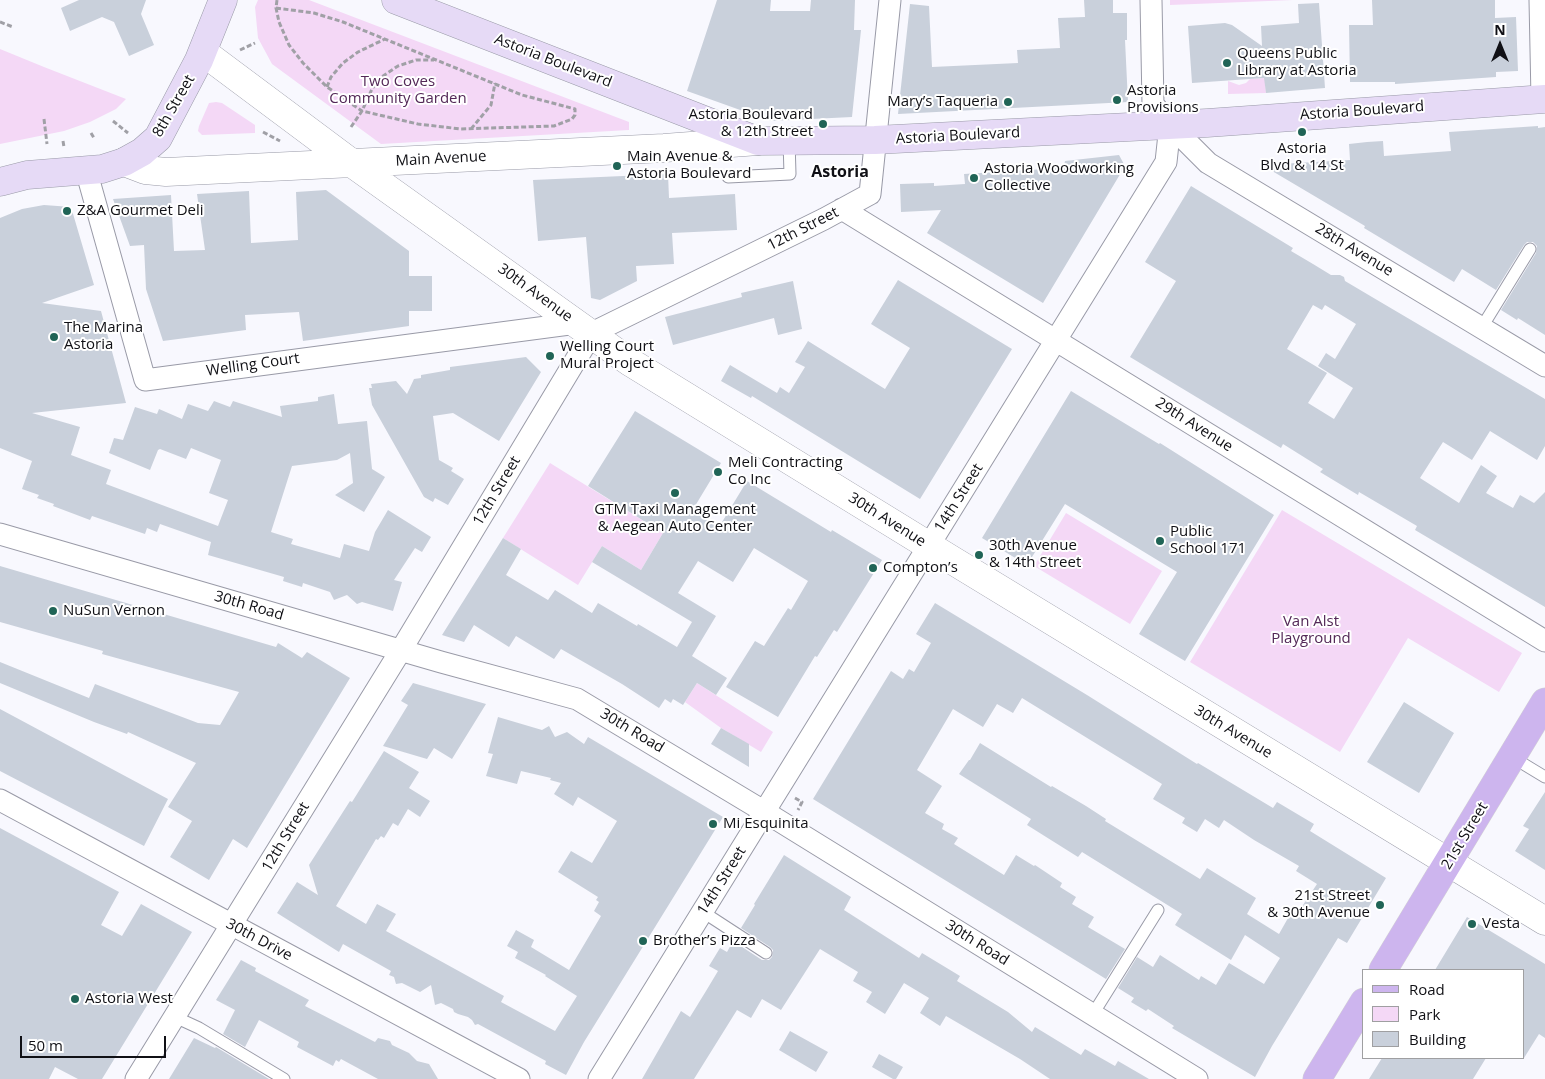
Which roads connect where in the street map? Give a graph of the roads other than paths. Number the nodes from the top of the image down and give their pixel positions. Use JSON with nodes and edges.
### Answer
{"nodes":[{"id":1,"x":223,"y":0,"type":"edge"},
{"id":2,"x":396,"y":0,"type":"edge"},
{"id":3,"x":890,"y":0,"type":"edge"},
{"id":4,"x":1151,"y":0,"type":"edge"},
{"id":5,"x":1540,"y":0,"type":"edge"},
{"id":6,"x":203,"y":52,"type":"junction"},
{"id":7,"x":1543,"y":99,"type":"edge"},
{"id":8,"x":669,"y":107,"type":"junction"},
{"id":9,"x":1170,"y":125,"type":"junction"},
{"id":10,"x":876,"y":140,"type":"junction"},
{"id":11,"x":758,"y":141,"type":"junction"},
{"id":12,"x":789,"y":141,"type":"junction"},
{"id":13,"x":664,"y":148,"type":"junction"},
{"id":14,"x":124,"y":162,"type":"junction"},
{"id":15,"x":353,"y":164,"type":"junction"},
{"id":16,"x":86,"y":170,"type":"junction"},
{"id":17,"x":728,"y":177,"type":"dead end"},
{"id":18,"x":0,"y":182,"type":"edge"},
{"id":19,"x":842,"y":209,"type":"junction"},
{"id":20,"x":1530,"y":249,"type":"dead end"},
{"id":21,"x":1482,"y":327,"type":"junction"},
{"id":22,"x":584,"y":328,"type":"junction"},
{"id":23,"x":1056,"y":340,"type":"junction"},
{"id":24,"x":1545,"y":366,"type":"edge"},
{"id":25,"x":0,"y":534,"type":"edge"},
{"id":26,"x":929,"y":546,"type":"junction"},
{"id":27,"x":1545,"y":640,"type":"edge"},
{"id":28,"x":401,"y":650,"type":"junction"},
{"id":29,"x":1545,"y":702,"type":"edge"},
{"id":30,"x":1512,"y":757,"type":"junction"},
{"id":31,"x":1545,"y":777,"type":"edge"},
{"id":32,"x":0,"y":800,"type":"edge"},
{"id":33,"x":765,"y":812,"type":"junction"},
{"id":34,"x":1448,"y":863,"type":"junction"},
{"id":35,"x":1158,"y":910,"type":"dead end"},
{"id":36,"x":703,"y":912,"type":"junction"},
{"id":37,"x":1545,"y":921,"type":"edge"},
{"id":38,"x":232,"y":925,"type":"junction"},
{"id":39,"x":766,"y":953,"type":"dead end"},
{"id":40,"x":1384,"y":969,"type":"edge"},
{"id":41,"x":1362,"y":1005,"type":"edge"},
{"id":42,"x":1093,"y":1014,"type":"junction"},
{"id":43,"x":175,"y":1017,"type":"junction"},
{"id":44,"x":136,"y":1079,"type":"edge"},
{"id":45,"x":284,"y":1079,"type":"edge"},
{"id":46,"x":519,"y":1079,"type":"edge"},
{"id":47,"x":600,"y":1079,"type":"edge"},
{"id":48,"x":1197,"y":1079,"type":"edge"},
{"id":49,"x":1317,"y":1079,"type":"edge"}],
"edges":[{"from":1,"to":6,"type":"main road","name":"8th Street"},
{"from":2,"to":8,"type":"main road","name":"Astoria Boulevard"},
{"from":3,"to":10,"type":"street","name":"12th Street"},
{"from":4,"to":9,"type":"street"},
{"from":5,"to":7,"type":"street"},
{"from":6,"to":14,"type":"main road","name":"8th Street"},
{"from":6,"to":15,"type":"street","name":"30th Avenue"},
{"from":7,"to":9,"type":"main road","name":"Astoria Boulevard"},
{"from":8,"to":11,"type":"main road","name":"Astoria Boulevard"},
{"from":8,"to":13,"type":"street"},
{"from":9,"to":10,"type":"main road","name":"Astoria Boulevard"},
{"from":9,"to":21,"type":"street","name":"28th Avenue"},
{"from":9,"to":23,"type":"street","name":"14th Street"},
{"from":10,"to":12,"type":"main road","name":"Astoria Boulevard"},
{"from":10,"to":19,"type":"street","name":"12th Street"},
{"from":11,"to":12,"type":"main road","name":"Astoria Boulevard"},
{"from":11,"to":13,"type":"street","name":"Main Avenue"},
{"from":12,"to":17,"type":"lane"},
{"from":13,"to":15,"type":"street","name":"Main Avenue"},
{"from":14,"to":15,"type":"street","name":"Main Avenue"},
{"from":14,"to":16,"type":"main road","name":"8th Street"},
{"from":15,"to":22,"type":"street","name":"30th Avenue"},
{"from":16,"to":18,"type":"main road","name":"8th Street"},
{"from":16,"to":22,"type":"street","name":"Welling Court"},
{"from":19,"to":22,"type":"street","name":"12th Street"},
{"from":19,"to":23,"type":"street","name":"29th Avenue"},
{"from":20,"to":21,"type":"lane"},
{"from":21,"to":24,"type":"street","name":"28th Avenue"},
{"from":22,"to":26,"type":"street","name":"30th Avenue"},
{"from":22,"to":28,"type":"street","name":"12th Street"},
{"from":23,"to":26,"type":"street","name":"14th Street"},
{"from":23,"to":27,"type":"street","name":"29th Avenue"},
{"from":25,"to":28,"type":"street","name":"30th Road"},
{"from":26,"to":33,"type":"street","name":"14th Street"},
{"from":26,"to":34,"type":"street","name":"30th Avenue"},
{"from":28,"to":33,"type":"street","name":"30th Road"},
{"from":28,"to":38,"type":"street","name":"12th Street"},
{"from":29,"to":30,"type":"main road","name":"21st Street"},
{"from":30,"to":31,"type":"lane"},
{"from":30,"to":34,"type":"main road","name":"21st Street"},
{"from":32,"to":38,"type":"street","name":"30th Drive"},
{"from":33,"to":36,"type":"street","name":"14th Street"},
{"from":33,"to":42,"type":"street","name":"30th Road"},
{"from":34,"to":37,"type":"street","name":"30th Avenue"},
{"from":34,"to":40,"type":"main road","name":"21st Street"},
{"from":35,"to":42,"type":"lane"},
{"from":36,"to":39,"type":"lane"},
{"from":36,"to":47,"type":"street","name":"14th Street"},
{"from":38,"to":43,"type":"street","name":"12th Street"},
{"from":38,"to":46,"type":"street","name":"30th Drive"},
{"from":41,"to":49,"type":"main road"},
{"from":42,"to":48,"type":"street","name":"30th Road"},
{"from":43,"to":44,"type":"street","name":"12th Street"},
{"from":43,"to":45,"type":"lane"}]}
